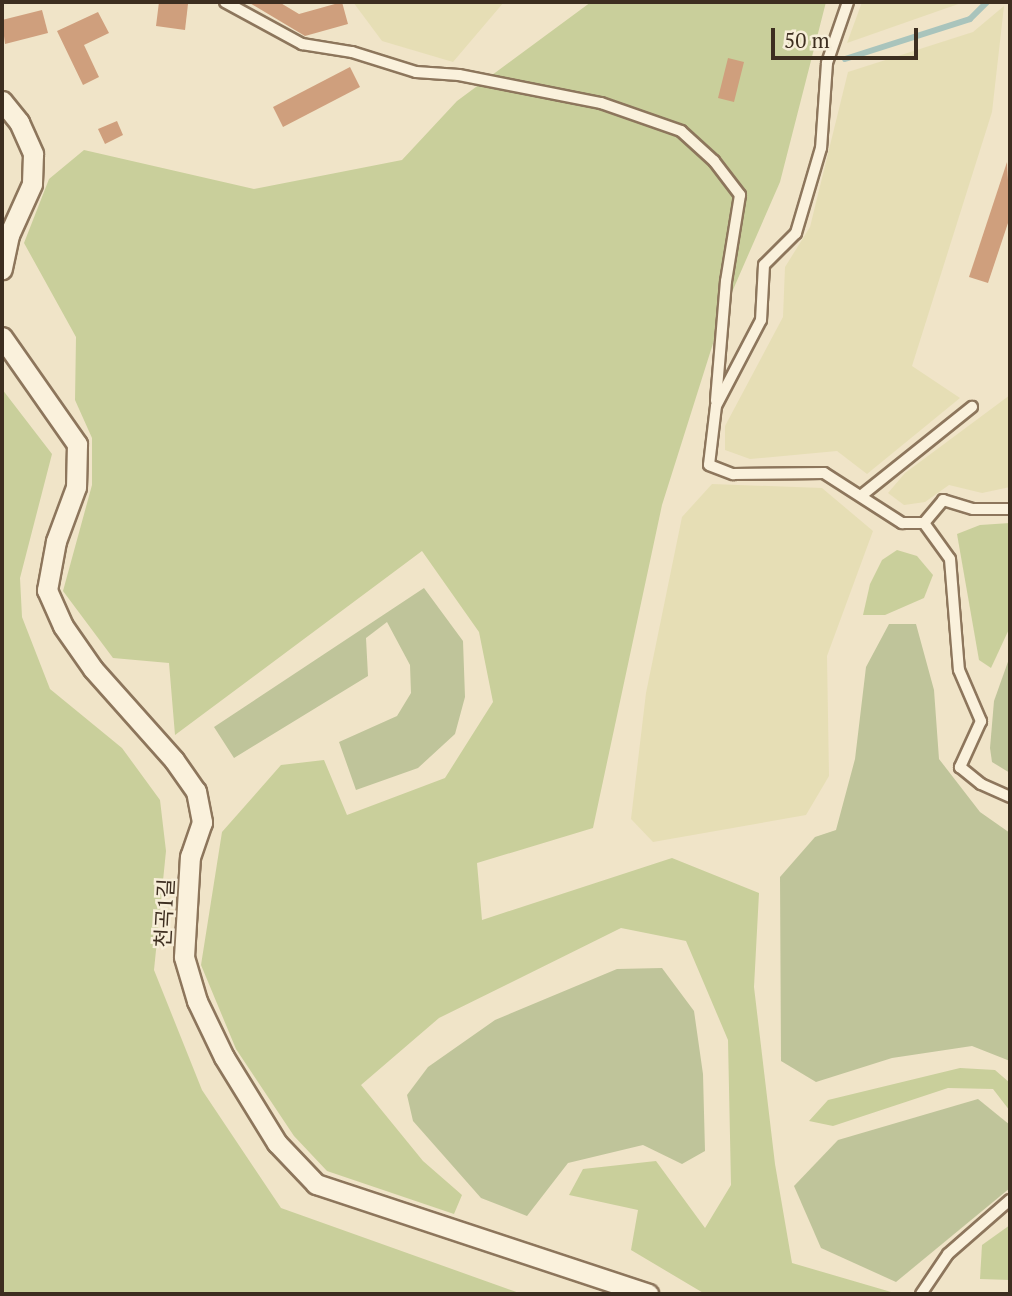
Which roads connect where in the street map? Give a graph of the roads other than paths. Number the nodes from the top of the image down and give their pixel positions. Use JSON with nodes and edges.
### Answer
{"nodes":[{"id":1,"x":225,"y":2,"type":"edge"},
{"id":2,"x":848,"y":2,"type":"edge"},
{"id":3,"x":2,"y":100,"type":"edge"},
{"id":4,"x":2,"y":269,"type":"edge"},
{"id":5,"x":2,"y":337,"type":"edge"},
{"id":6,"x":716,"y":406,"type":"junction"},
{"id":7,"x":972,"y":407,"type":"dead end"},
{"id":8,"x":862,"y":495,"type":"junction"},
{"id":9,"x":1010,"y":509,"type":"edge"},
{"id":10,"x":924,"y":523,"type":"junction"},
{"id":11,"x":1010,"y":797,"type":"edge"},
{"id":12,"x":1010,"y":1200,"type":"edge"},
{"id":13,"x":648,"y":1294,"type":"edge"},
{"id":14,"x":921,"y":1294,"type":"edge"}],
"edges":[{"from":1,"to":6,"type":"lane"},
{"from":2,"to":6,"type":"lane"},
{"from":3,"to":4,"type":"street"},
{"from":5,"to":13,"type":"street","name":"천곡1길"},
{"from":6,"to":8,"type":"lane"},
{"from":7,"to":8,"type":"lane"},
{"from":8,"to":10,"type":"lane"},
{"from":9,"to":10,"type":"lane"},
{"from":10,"to":11,"type":"lane"},
{"from":12,"to":14,"type":"lane"}]}
